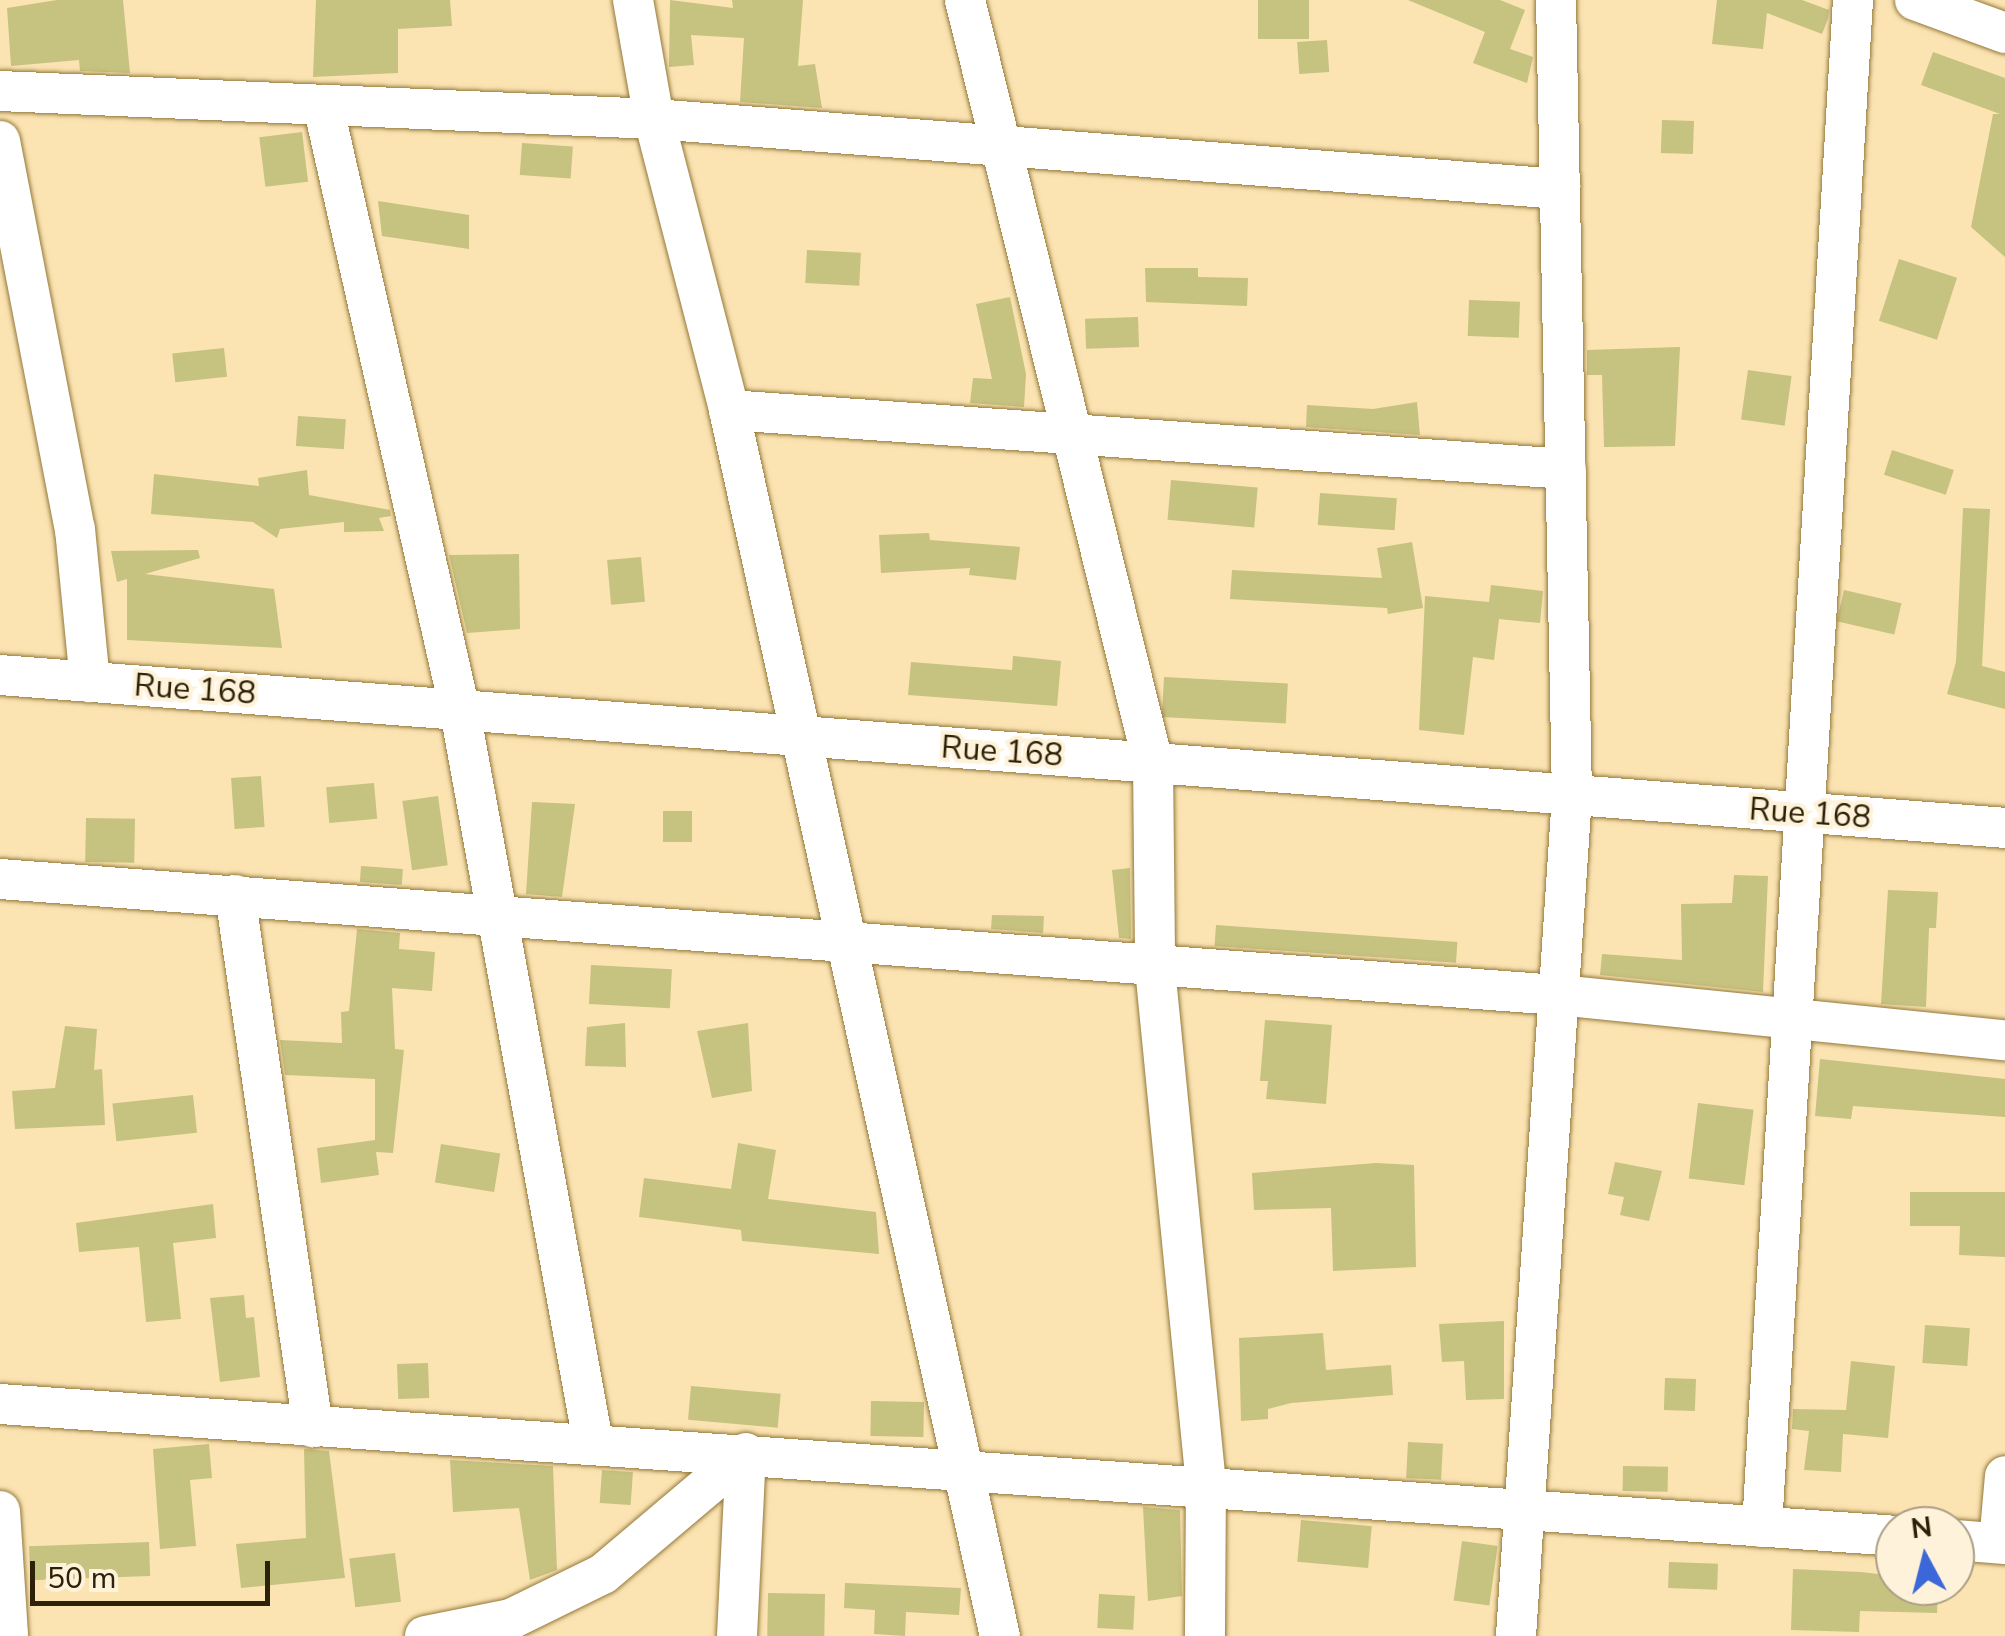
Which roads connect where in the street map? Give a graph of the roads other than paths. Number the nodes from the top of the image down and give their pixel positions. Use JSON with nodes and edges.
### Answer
{"nodes":[{"id":1,"x":632,"y":0,"type":"edge"},
{"id":2,"x":965,"y":0,"type":"edge"},
{"id":3,"x":1556,"y":0,"type":"edge"},
{"id":4,"x":1853,"y":0,"type":"edge"},
{"id":5,"x":1914,"y":0,"type":"edge"},
{"id":6,"x":2005,"y":32,"type":"edge"},
{"id":7,"x":0,"y":92,"type":"edge"},
{"id":8,"x":323,"y":105,"type":"junction"},
{"id":9,"x":654,"y":119,"type":"junction"},
{"id":10,"x":0,"y":142,"type":"edge"},
{"id":11,"x":998,"y":144,"type":"junction"},
{"id":12,"x":1560,"y":189,"type":"junction"},
{"id":13,"x":729,"y":410,"type":"junction"},
{"id":14,"x":1076,"y":434,"type":"junction"},
{"id":15,"x":1566,"y":469,"type":"junction"},
{"id":16,"x":0,"y":675,"type":"edge"},
{"id":17,"x":90,"y":682,"type":"junction"},
{"id":18,"x":460,"y":711,"type":"junction"},
{"id":19,"x":802,"y":738,"type":"junction"},
{"id":20,"x":1153,"y":763,"type":"junction"},
{"id":21,"x":1572,"y":796,"type":"junction"},
{"id":22,"x":1805,"y":813,"type":"junction"},
{"id":23,"x":2005,"y":828,"type":"edge"},
{"id":24,"x":0,"y":879,"type":"edge"},
{"id":25,"x":235,"y":895,"type":"junction"},
{"id":26,"x":497,"y":913,"type":"junction"},
{"id":27,"x":847,"y":944,"type":"junction"},
{"id":28,"x":1155,"y":968,"type":"junction"},
{"id":29,"x":1559,"y":995,"type":"junction"},
{"id":30,"x":1793,"y":1019,"type":"junction"},
{"id":31,"x":2005,"y":1040,"type":"edge"},
{"id":32,"x":0,"y":1404,"type":"edge"},
{"id":33,"x":312,"y":1426,"type":"junction"},
{"id":34,"x":593,"y":1442,"type":"junction"},
{"id":35,"x":746,"y":1453,"type":"junction"},
{"id":36,"x":963,"y":1470,"type":"junction"},
{"id":37,"x":2005,"y":1476,"type":"edge"},
{"id":38,"x":1206,"y":1484,"type":"junction"},
{"id":39,"x":1524,"y":1510,"type":"junction"},
{"id":40,"x":0,"y":1511,"type":"edge"},
{"id":41,"x":1762,"y":1527,"type":"junction"},
{"id":42,"x":1875,"y":1535,"type":"edge"},
{"id":43,"x":1975,"y":1542,"type":"edge"},
{"id":44,"x":2002,"y":1544,"type":"edge"},
{"id":45,"x":8,"y":1636,"type":"edge"},
{"id":46,"x":425,"y":1636,"type":"edge"},
{"id":47,"x":737,"y":1636,"type":"edge"},
{"id":48,"x":1000,"y":1636,"type":"edge"},
{"id":49,"x":1205,"y":1636,"type":"edge"},
{"id":50,"x":1516,"y":1636,"type":"edge"}],
"edges":[{"from":1,"to":9,"type":"street"},
{"from":2,"to":11,"type":"street"},
{"from":3,"to":12,"type":"street"},
{"from":4,"to":22,"type":"street"},
{"from":5,"to":6,"type":"street"},
{"from":7,"to":8,"type":"street"},
{"from":8,"to":9,"type":"street"},
{"from":8,"to":18,"type":"street"},
{"from":9,"to":11,"type":"street"},
{"from":9,"to":13,"type":"street"},
{"from":10,"to":17,"type":"street"},
{"from":11,"to":12,"type":"street"},
{"from":11,"to":14,"type":"street"},
{"from":12,"to":15,"type":"street"},
{"from":13,"to":14,"type":"street"},
{"from":13,"to":19,"type":"street"},
{"from":14,"to":15,"type":"street"},
{"from":14,"to":20,"type":"street"},
{"from":15,"to":21,"type":"street"},
{"from":16,"to":17,"type":"street","name":"Rue 168"},
{"from":17,"to":18,"type":"street","name":"Rue 168"},
{"from":18,"to":19,"type":"street","name":"Rue 168"},
{"from":18,"to":26,"type":"street"},
{"from":19,"to":20,"type":"street","name":"Rue 168"},
{"from":19,"to":27,"type":"street"},
{"from":20,"to":21,"type":"street","name":"Rue 168"},
{"from":20,"to":28,"type":"street"},
{"from":21,"to":22,"type":"street","name":"Rue 168"},
{"from":21,"to":29,"type":"street"},
{"from":22,"to":23,"type":"street","name":"Rue 168"},
{"from":22,"to":30,"type":"street"},
{"from":24,"to":25,"type":"street"},
{"from":25,"to":26,"type":"street"},
{"from":25,"to":33,"type":"street"},
{"from":26,"to":27,"type":"street"},
{"from":26,"to":34,"type":"street"},
{"from":27,"to":28,"type":"street"},
{"from":27,"to":36,"type":"street"},
{"from":28,"to":29,"type":"street"},
{"from":28,"to":38,"type":"street"},
{"from":29,"to":30,"type":"street"},
{"from":29,"to":39,"type":"street"},
{"from":30,"to":31,"type":"street"},
{"from":30,"to":41,"type":"street"},
{"from":32,"to":33,"type":"street"},
{"from":33,"to":34,"type":"street"},
{"from":34,"to":35,"type":"street"},
{"from":35,"to":36,"type":"street"},
{"from":35,"to":46,"type":"street"},
{"from":35,"to":47,"type":"street"},
{"from":36,"to":38,"type":"street"},
{"from":36,"to":48,"type":"street"},
{"from":37,"to":44,"type":"street"},
{"from":38,"to":39,"type":"street"},
{"from":38,"to":49,"type":"street"},
{"from":39,"to":41,"type":"street"},
{"from":39,"to":50,"type":"street"},
{"from":40,"to":45,"type":"street"},
{"from":41,"to":42,"type":"street"},
{"from":43,"to":44,"type":"street"}]}
